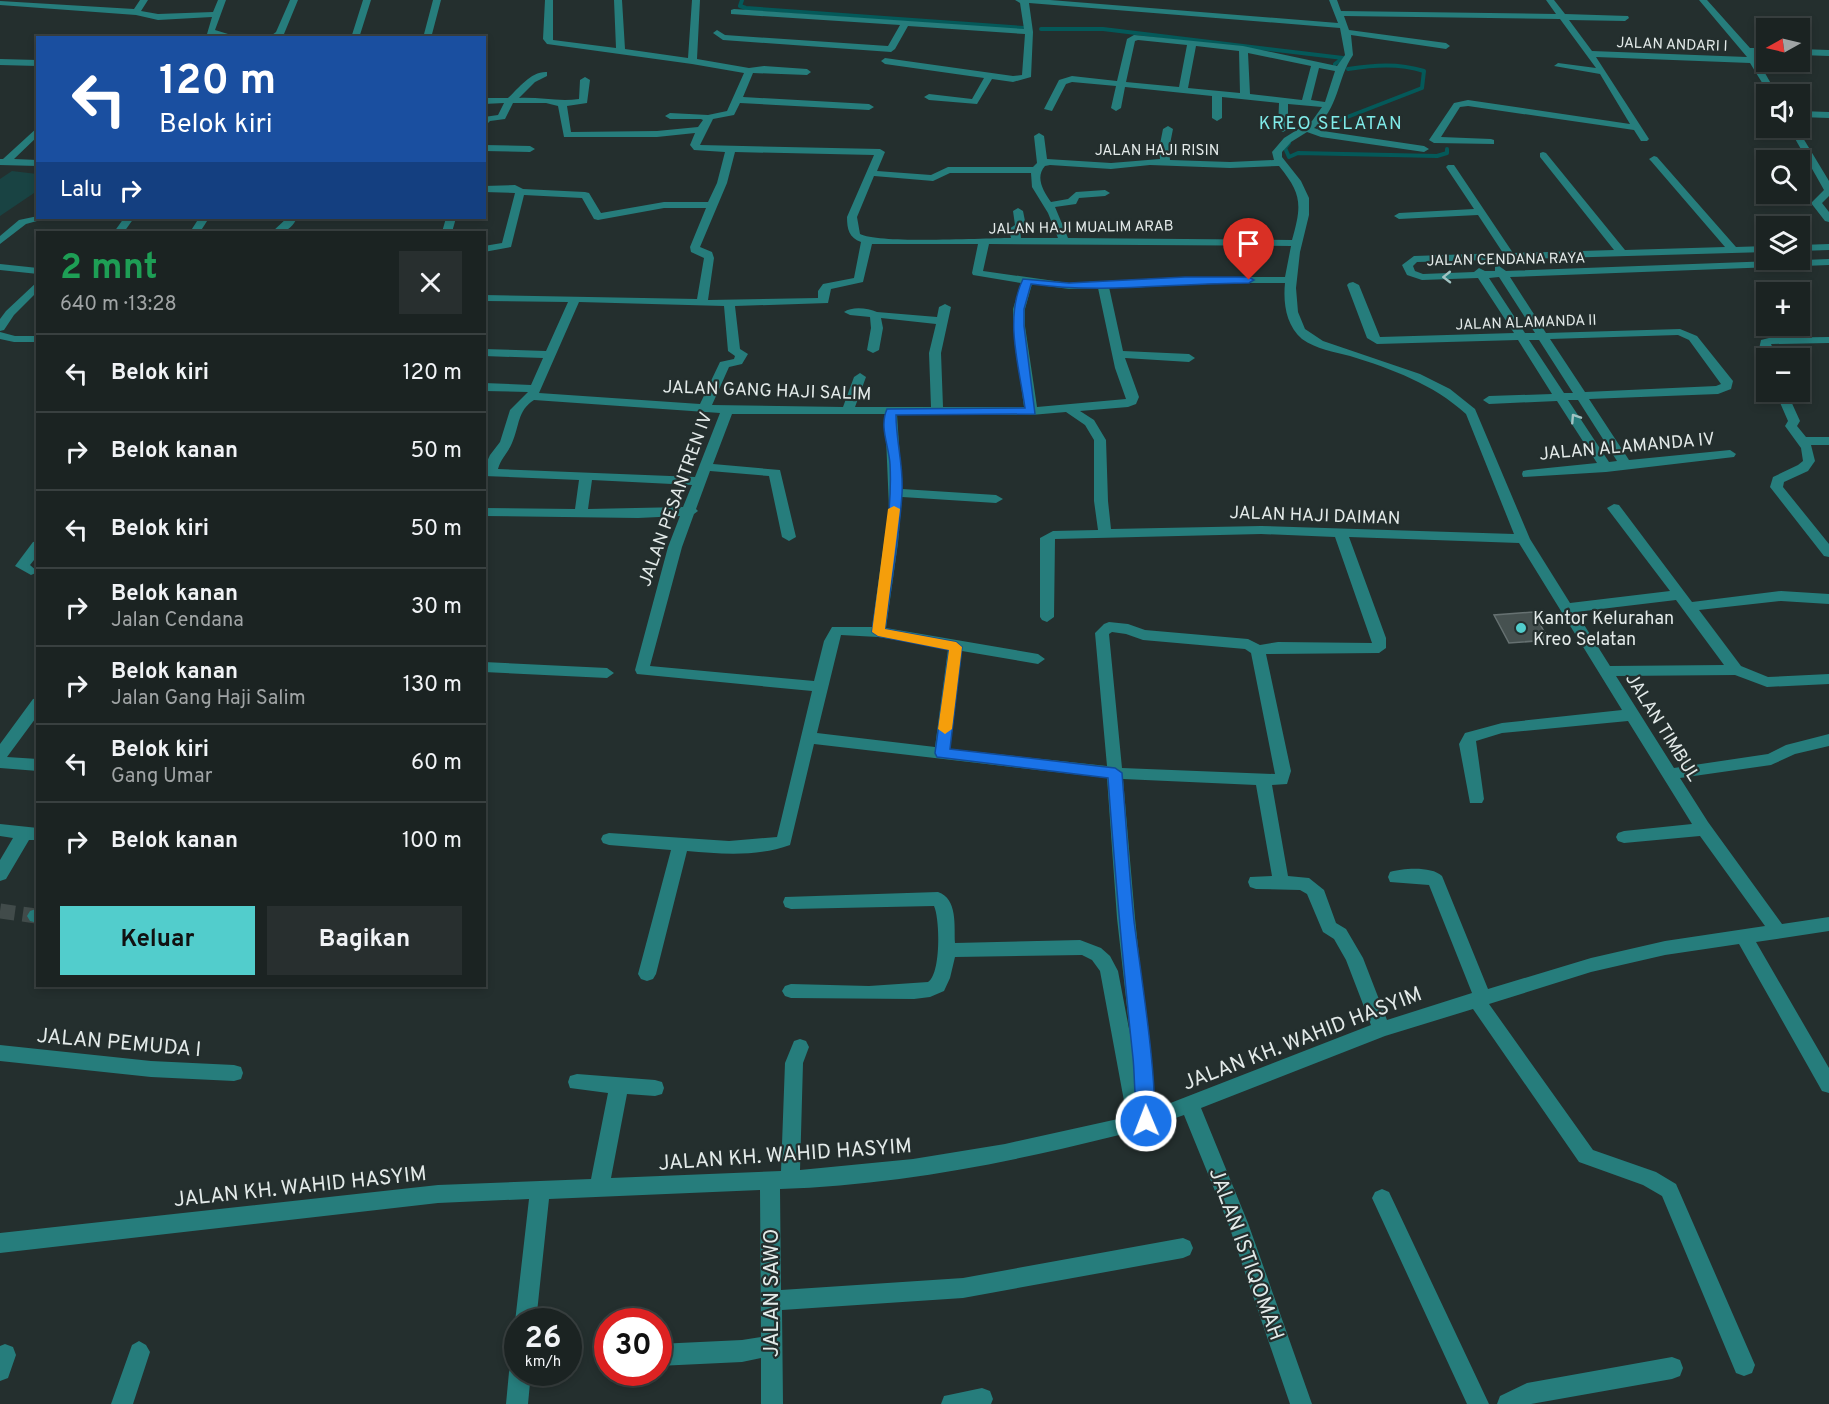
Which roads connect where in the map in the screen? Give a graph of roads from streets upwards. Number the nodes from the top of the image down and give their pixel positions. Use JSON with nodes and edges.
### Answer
{"nodes":[{"id":1,"x":144,"y":0,"type":"edge"},
{"id":2,"x":222,"y":0,"type":"edge"},
{"id":3,"x":294,"y":0,"type":"edge"},
{"id":4,"x":367,"y":0,"type":"edge"},
{"id":5,"x":438,"y":0,"type":"edge"},
{"id":6,"x":549,"y":0,"type":"edge"},
{"id":7,"x":618,"y":0,"type":"edge"},
{"id":8,"x":696,"y":0,"type":"edge"},
{"id":9,"x":1019,"y":0,"type":"edge"},
{"id":10,"x":1024,"y":0,"type":"edge"},
{"id":11,"x":1333,"y":0,"type":"edge"},
{"id":12,"x":1550,"y":0,"type":"edge"},
{"id":13,"x":1703,"y":0,"type":"edge"},
{"id":14,"x":0,"y":3,"type":"edge"},
{"id":15,"x":136,"y":12,"type":"junction"},
{"id":16,"x":734,"y":12,"type":"dead end"},
{"id":17,"x":1338,"y":13,"type":"junction"},
{"id":18,"x":215,"y":14,"type":"junction"},
{"id":19,"x":1562,"y":16,"type":"junction"},
{"id":20,"x":1625,"y":18,"type":"dead end"},
{"id":21,"x":905,"y":22,"type":"junction"},
{"id":22,"x":1344,"y":29,"type":"junction"},
{"id":23,"x":1029,"y":32,"type":"junction"},
{"id":24,"x":717,"y":33,"type":"dead end"},
{"id":25,"x":228,"y":36,"type":"edge"},
{"id":26,"x":276,"y":36,"type":"edge"},
{"id":27,"x":356,"y":36,"type":"edge"},
{"id":28,"x":428,"y":36,"type":"edge"},
{"id":29,"x":1192,"y":43,"type":"junction"},
{"id":30,"x":1446,"y":46,"type":"dead end"},
{"id":31,"x":1243,"y":49,"type":"junction"},
{"id":32,"x":891,"y":50,"type":"junction"},
{"id":33,"x":1748,"y":51,"type":"junction"},
{"id":34,"x":1756,"y":51,"type":"edge"},
{"id":35,"x":621,"y":52,"type":"junction"},
{"id":36,"x":1810,"y":52,"type":"edge"},
{"id":37,"x":1829,"y":53,"type":"edge"},
{"id":38,"x":1590,"y":54,"type":"junction"},
{"id":39,"x":1753,"y":60,"type":"junction"},
{"id":40,"x":692,"y":61,"type":"junction"},
{"id":41,"x":885,"y":61,"type":"junction"},
{"id":42,"x":0,"y":62,"type":"edge"},
{"id":43,"x":36,"y":63,"type":"edge"},
{"id":44,"x":1316,"y":64,"type":"junction"},
{"id":45,"x":1558,"y":66,"type":"dead end"},
{"id":46,"x":1338,"y":69,"type":"junction"},
{"id":47,"x":748,"y":71,"type":"junction"},
{"id":48,"x":807,"y":72,"type":"dead end"},
{"id":49,"x":1603,"y":72,"type":"junction"},
{"id":50,"x":879,"y":73,"type":"dead end"},
{"id":51,"x":544,"y":74,"type":"dead end"},
{"id":52,"x":989,"y":76,"type":"junction"},
{"id":53,"x":585,"y":80,"type":"dead end"},
{"id":54,"x":1122,"y":84,"type":"junction"},
{"id":55,"x":1767,"y":84,"type":"edge"},
{"id":56,"x":1184,"y":89,"type":"junction"},
{"id":57,"x":1217,"y":92,"type":"junction"},
{"id":58,"x":1245,"y":95,"type":"junction"},
{"id":59,"x":929,"y":97,"type":"dead end"},
{"id":60,"x":1284,"y":99,"type":"junction"},
{"id":61,"x":738,"y":100,"type":"junction"},
{"id":62,"x":486,"y":101,"type":"edge"},
{"id":63,"x":508,"y":102,"type":"junction"},
{"id":64,"x":1306,"y":102,"type":"junction"},
{"id":65,"x":562,"y":104,"type":"junction"},
{"id":66,"x":1328,"y":105,"type":"junction"},
{"id":67,"x":869,"y":107,"type":"dead end"},
{"id":68,"x":1116,"y":108,"type":"dead end"},
{"id":69,"x":1049,"y":109,"type":"dead end"},
{"id":70,"x":1810,"y":114,"type":"edge"},
{"id":71,"x":1829,"y":115,"type":"edge"},
{"id":72,"x":670,"y":116,"type":"dead end"},
{"id":73,"x":1217,"y":118,"type":"dead end"},
{"id":74,"x":708,"y":119,"type":"junction"},
{"id":75,"x":486,"y":121,"type":"edge"},
{"id":76,"x":1304,"y":128,"type":"junction"},
{"id":77,"x":1637,"y":128,"type":"junction"},
{"id":78,"x":1168,"y":129,"type":"dead end"},
{"id":79,"x":1283,"y":129,"type":"dead end"},
{"id":80,"x":701,"y":130,"type":"junction"},
{"id":81,"x":36,"y":132,"type":"edge"},
{"id":82,"x":1039,"y":136,"type":"dead end"},
{"id":83,"x":1798,"y":138,"type":"edge"},
{"id":84,"x":1644,"y":139,"type":"dead end"},
{"id":85,"x":1491,"y":142,"type":"dead end"},
{"id":86,"x":486,"y":148,"type":"edge"},
{"id":87,"x":530,"y":149,"type":"dead end"},
{"id":88,"x":731,"y":149,"type":"junction"},
{"id":89,"x":1424,"y":149,"type":"dead end"},
{"id":90,"x":1543,"y":155,"type":"dead end"},
{"id":91,"x":1654,"y":159,"type":"dead end"},
{"id":92,"x":3,"y":162,"type":"edge"},
{"id":93,"x":1165,"y":162,"type":"junction"},
{"id":94,"x":36,"y":163,"type":"edge"},
{"id":95,"x":1281,"y":163,"type":"junction"},
{"id":96,"x":1829,"y":165,"type":"edge"},
{"id":97,"x":1039,"y":167,"type":"junction"},
{"id":98,"x":1450,"y":167,"type":"dead end"},
{"id":99,"x":1818,"y":170,"type":"junction"},
{"id":100,"x":871,"y":173,"type":"junction"},
{"id":101,"x":486,"y":189,"type":"edge"},
{"id":102,"x":1829,"y":190,"type":"edge"},
{"id":103,"x":520,"y":192,"type":"junction"},
{"id":104,"x":1105,"y":193,"type":"dead end"},
{"id":105,"x":712,"y":205,"type":"junction"},
{"id":106,"x":1048,"y":205,"type":"junction"},
{"id":107,"x":1018,"y":211,"type":"dead end"},
{"id":108,"x":1481,"y":212,"type":"junction"},
{"id":109,"x":1399,"y":216,"type":"dead end"},
{"id":110,"x":38,"y":219,"type":"edge"},
{"id":111,"x":292,"y":219,"type":"edge"},
{"id":112,"x":1829,"y":219,"type":"edge"},
{"id":113,"x":278,"y":231,"type":"edge"},
{"id":114,"x":1,"y":239,"type":"edge"},
{"id":115,"x":867,"y":240,"type":"junction"},
{"id":116,"x":1017,"y":241,"type":"junction"},
{"id":117,"x":1064,"y":241,"type":"junction"},
{"id":118,"x":984,"y":243,"type":"junction"},
{"id":119,"x":1296,"y":243,"type":"junction"},
{"id":120,"x":1829,"y":247,"type":"edge"},
{"id":121,"x":1810,"y":248,"type":"edge"},
{"id":122,"x":486,"y":249,"type":"edge"},
{"id":123,"x":1756,"y":249,"type":"edge"},
{"id":124,"x":1733,"y":250,"type":"junction"},
{"id":125,"x":1622,"y":253,"type":"junction"},
{"id":126,"x":1510,"y":256,"type":"junction"},
{"id":127,"x":1491,"y":257,"type":"junction"},
{"id":128,"x":1470,"y":258,"type":"junction"},
{"id":129,"x":1829,"y":262,"type":"edge"},
{"id":130,"x":0,"y":267,"type":"edge"},
{"id":131,"x":36,"y":271,"type":"edge"},
{"id":132,"x":1482,"y":276,"type":"junction"},
{"id":133,"x":1503,"y":276,"type":"junction"},
{"id":134,"x":1291,"y":280,"type":"junction"},
{"id":135,"x":1027,"y":281,"type":"junction"},
{"id":136,"x":1353,"y":285,"type":"dead end"},
{"id":137,"x":36,"y":286,"type":"edge"},
{"id":138,"x":1103,"y":286,"type":"junction"},
{"id":139,"x":486,"y":298,"type":"edge"},
{"id":140,"x":570,"y":300,"type":"junction"},
{"id":141,"x":702,"y":303,"type":"junction"},
{"id":142,"x":729,"y":303,"type":"junction"},
{"id":143,"x":945,"y":306,"type":"dead end"},
{"id":144,"x":850,"y":312,"type":"dead end"},
{"id":145,"x":875,"y":315,"type":"junction"},
{"id":146,"x":940,"y":321,"type":"junction"},
{"id":147,"x":0,"y":328,"type":"edge"},
{"id":148,"x":0,"y":336,"type":"edge"},
{"id":149,"x":1522,"y":337,"type":"junction"},
{"id":150,"x":1543,"y":337,"type":"junction"},
{"id":151,"x":36,"y":339,"type":"edge"},
{"id":152,"x":1829,"y":340,"type":"edge"},
{"id":153,"x":1765,"y":348,"type":"edge"},
{"id":154,"x":873,"y":350,"type":"dead end"},
{"id":155,"x":486,"y":352,"type":"edge"},
{"id":156,"x":1118,"y":354,"type":"junction"},
{"id":157,"x":550,"y":355,"type":"junction"},
{"id":158,"x":1189,"y":358,"type":"dead end"},
{"id":159,"x":860,"y":377,"type":"dead end"},
{"id":160,"x":486,"y":387,"type":"edge"},
{"id":161,"x":534,"y":393,"type":"junction"},
{"id":162,"x":1581,"y":396,"type":"junction"},
{"id":163,"x":1561,"y":397,"type":"junction"},
{"id":164,"x":1489,"y":400,"type":"dead end"},
{"id":165,"x":1786,"y":402,"type":"edge"},
{"id":166,"x":1067,"y":407,"type":"junction"},
{"id":167,"x":705,"y":408,"type":"junction"},
{"id":168,"x":727,"y":410,"type":"junction"},
{"id":169,"x":847,"y":411,"type":"junction"},
{"id":170,"x":1031,"y":411,"type":"junction"},
{"id":171,"x":891,"y":412,"type":"junction"},
{"id":172,"x":937,"y":412,"type":"junction"},
{"id":173,"x":1802,"y":441,"type":"junction"},
{"id":174,"x":1829,"y":441,"type":"edge"},
{"id":175,"x":1730,"y":454,"type":"dead end"},
{"id":176,"x":1626,"y":465,"type":"junction"},
{"id":177,"x":707,"y":467,"type":"junction"},
{"id":178,"x":1606,"y":468,"type":"junction"},
{"id":179,"x":488,"y":472,"type":"edge"},
{"id":180,"x":1528,"y":474,"type":"dead end"},
{"id":181,"x":586,"y":477,"type":"junction"},
{"id":182,"x":699,"y":481,"type":"junction"},
{"id":183,"x":896,"y":493,"type":"junction"},
{"id":184,"x":996,"y":499,"type":"dead end"},
{"id":185,"x":1614,"y":508,"type":"dead end"},
{"id":186,"x":691,"y":511,"type":"junction"},
{"id":187,"x":486,"y":512,"type":"edge"},
{"id":188,"x":581,"y":513,"type":"junction"},
{"id":189,"x":1105,"y":532,"type":"junction"},
{"id":190,"x":1341,"y":534,"type":"junction"},
{"id":191,"x":789,"y":537,"type":"dead end"},
{"id":192,"x":1524,"y":539,"type":"junction"},
{"id":193,"x":36,"y":548,"type":"edge"},
{"id":194,"x":1829,"y":553,"type":"edge"},
{"id":195,"x":31,"y":571,"type":"dead end"},
{"id":196,"x":1679,"y":595,"type":"junction"},
{"id":197,"x":1829,"y":599,"type":"edge"},
{"id":198,"x":1688,"y":607,"type":"junction"},
{"id":199,"x":1567,"y":608,"type":"junction"},
{"id":200,"x":1047,"y":617,"type":"dead end"},
{"id":201,"x":878,"y":632,"type":"junction"},
{"id":202,"x":956,"y":647,"type":"junction"},
{"id":203,"x":1258,"y":650,"type":"junction"},
{"id":204,"x":1038,"y":659,"type":"dead end"},
{"id":205,"x":486,"y":667,"type":"edge"},
{"id":206,"x":1736,"y":670,"type":"junction"},
{"id":207,"x":1604,"y":671,"type":"junction"},
{"id":208,"x":607,"y":674,"type":"dead end"},
{"id":209,"x":1829,"y":679,"type":"edge"},
{"id":210,"x":820,"y":687,"type":"junction"},
{"id":211,"x":36,"y":706,"type":"edge"},
{"id":212,"x":1631,"y":715,"type":"junction"},
{"id":213,"x":808,"y":738,"type":"junction"},
{"id":214,"x":1829,"y":740,"type":"edge"},
{"id":215,"x":942,"y":753,"type":"junction"},
{"id":216,"x":0,"y":755,"type":"edge"},
{"id":217,"x":0,"y":762,"type":"edge"},
{"id":218,"x":36,"y":765,"type":"edge"},
{"id":219,"x":1115,"y":773,"type":"junction"},
{"id":220,"x":1670,"y":774,"type":"junction"},
{"id":221,"x":1263,"y":780,"type":"junction"},
{"id":222,"x":1476,"y":799,"type":"dead end"},
{"id":223,"x":1704,"y":829,"type":"junction"},
{"id":224,"x":0,"y":830,"type":"edge"},
{"id":225,"x":29,"y":834,"type":"edge"},
{"id":226,"x":1624,"y":837,"type":"dead end"},
{"id":227,"x":609,"y":839,"type":"dead end"},
{"id":228,"x":681,"y":843,"type":"junction"},
{"id":229,"x":0,"y":874,"type":"edge"},
{"id":230,"x":1396,"y":877,"type":"dead end"},
{"id":231,"x":1281,"y":881,"type":"junction"},
{"id":232,"x":1256,"y":882,"type":"dead end"},
{"id":233,"x":791,"y":902,"type":"dead end"},
{"id":234,"x":1829,"y":924,"type":"edge"},
{"id":235,"x":1777,"y":930,"type":"junction"},
{"id":236,"x":1743,"y":935,"type":"junction"},
{"id":237,"x":947,"y":950,"type":"junction"},
{"id":238,"x":647,"y":974,"type":"dead end"},
{"id":239,"x":791,"y":991,"type":"dead end"},
{"id":240,"x":1479,"y":998,"type":"junction"},
{"id":241,"x":1382,"y":1029,"type":"junction"},
{"id":242,"x":800,"y":1047,"type":"dead end"},
{"id":243,"x":0,"y":1053,"type":"edge"},
{"id":244,"x":234,"y":1073,"type":"dead end"},
{"id":245,"x":577,"y":1082,"type":"dead end"},
{"id":246,"x":619,"y":1085,"type":"junction"},
{"id":247,"x":1829,"y":1085,"type":"edge"},
{"id":248,"x":655,"y":1088,"type":"dead end"},
{"id":249,"x":1190,"y":1104,"type":"junction"},
{"id":250,"x":1141,"y":1122,"type":"junction"},
{"id":251,"x":780,"y":1181,"type":"junction"},
{"id":252,"x":599,"y":1188,"type":"junction"},
{"id":253,"x":540,"y":1190,"type":"junction"},
{"id":254,"x":1382,"y":1198,"type":"dead end"},
{"id":255,"x":0,"y":1243,"type":"edge"},
{"id":256,"x":1183,"y":1248,"type":"dead end"},
{"id":257,"x":771,"y":1301,"type":"junction"},
{"id":258,"x":527,"y":1308,"type":"edge"},
{"id":259,"x":771,"y":1346,"type":"junction"},
{"id":260,"x":139,"y":1352,"type":"dead end"},
{"id":261,"x":672,"y":1354,"type":"edge"},
{"id":262,"x":1744,"y":1365,"type":"dead end"},
{"id":263,"x":1672,"y":1368,"type":"dead end"},
{"id":264,"x":519,"y":1386,"type":"edge"},
{"id":265,"x":982,"y":1399,"type":"dead end"},
{"id":266,"x":122,"y":1404,"type":"edge"},
{"id":267,"x":517,"y":1404,"type":"edge"},
{"id":268,"x":772,"y":1404,"type":"edge"},
{"id":269,"x":952,"y":1404,"type":"edge"},
{"id":270,"x":1302,"y":1404,"type":"edge"},
{"id":271,"x":1478,"y":1404,"type":"edge"},
{"id":272,"x":1508,"y":1404,"type":"edge"}],
"edges":[{"from":1,"to":15,"type":"street"},
{"from":2,"to":18,"type":"street"},
{"from":3,"to":26,"type":"street"},
{"from":4,"to":27,"type":"street"},
{"from":5,"to":28,"type":"street"},
{"from":6,"to":35,"type":"street"},
{"from":7,"to":35,"type":"street"},
{"from":8,"to":40,"type":"street"},
{"from":9,"to":10,"type":"street"},
{"from":10,"to":22,"type":"street"},
{"from":10,"to":23,"type":"street"},
{"from":11,"to":17,"type":"street"},
{"from":12,"to":19,"type":"street"},
{"from":13,"to":33,"type":"street"},
{"from":14,"to":15,"type":"street"},
{"from":15,"to":18,"type":"street"},
{"from":16,"to":21,"type":"street"},
{"from":17,"to":19,"type":"street"},
{"from":17,"to":22,"type":"street"},
{"from":18,"to":25,"type":"street"},
{"from":19,"to":20,"type":"street"},
{"from":19,"to":38,"type":"street"},
{"from":21,"to":23,"type":"street"},
{"from":21,"to":32,"type":"street"},
{"from":22,"to":30,"type":"street"},
{"from":22,"to":46,"type":"street"},
{"from":23,"to":52,"type":"street"},
{"from":24,"to":32,"type":"street"},
{"from":29,"to":31,"type":"street"},
{"from":29,"to":54,"type":"street"},
{"from":29,"to":56,"type":"street"},
{"from":31,"to":44,"type":"street"},
{"from":31,"to":58,"type":"street"},
{"from":32,"to":41,"type":"street"},
{"from":33,"to":34,"type":"street"},
{"from":33,"to":39,"type":"street"},
{"from":35,"to":40,"type":"street"},
{"from":36,"to":37,"type":"street"},
{"from":38,"to":39,"type":"street","name":"JALAN ANDARI I"},
{"from":38,"to":49,"type":"street"},
{"from":39,"to":55,"type":"street"},
{"from":40,"to":47,"type":"street"},
{"from":41,"to":50,"type":"street"},
{"from":41,"to":52,"type":"street"},
{"from":42,"to":43,"type":"street"},
{"from":44,"to":46,"type":"street"},
{"from":44,"to":64,"type":"street"},
{"from":45,"to":49,"type":"street"},
{"from":46,"to":66,"type":"street"},
{"from":47,"to":48,"type":"street"},
{"from":47,"to":61,"type":"street"},
{"from":49,"to":77,"type":"street"},
{"from":51,"to":63,"type":"street"},
{"from":52,"to":59,"type":"street"},
{"from":53,"to":65,"type":"street"},
{"from":54,"to":56,"type":"street"},
{"from":54,"to":68,"type":"street"},
{"from":54,"to":69,"type":"street"},
{"from":56,"to":57,"type":"street"},
{"from":57,"to":58,"type":"street"},
{"from":57,"to":73,"type":"street"},
{"from":58,"to":60,"type":"street"},
{"from":60,"to":64,"type":"street"},
{"from":60,"to":79,"type":"street"},
{"from":61,"to":67,"type":"street"},
{"from":61,"to":74,"type":"street"},
{"from":62,"to":63,"type":"street"},
{"from":63,"to":65,"type":"street"},
{"from":63,"to":75,"type":"street"},
{"from":64,"to":66,"type":"street"},
{"from":65,"to":80,"type":"street"},
{"from":66,"to":76,"type":"street"},
{"from":70,"to":71,"type":"street"},
{"from":72,"to":74,"type":"street"},
{"from":74,"to":80,"type":"street"},
{"from":76,"to":89,"type":"street"},
{"from":76,"to":95,"type":"street"},
{"from":77,"to":84,"type":"street"},
{"from":77,"to":85,"type":"street"},
{"from":78,"to":93,"type":"street"},
{"from":80,"to":88,"type":"street"},
{"from":81,"to":92,"type":"street"},
{"from":82,"to":97,"type":"street"},
{"from":83,"to":99,"type":"street"},
{"from":86,"to":87,"type":"street"},
{"from":88,"to":100,"type":"street"},
{"from":88,"to":105,"type":"street"},
{"from":90,"to":125,"type":"street"},
{"from":91,"to":124,"type":"street"},
{"from":92,"to":94,"type":"street"},
{"from":93,"to":95,"type":"street","name":"JALAN HAJI RISIN"},
{"from":93,"to":97,"type":"street","name":"JALAN HAJI RISIN"},
{"from":95,"to":119,"type":"street","name":"JALAN TIMBUL"},
{"from":96,"to":99,"type":"street"},
{"from":97,"to":100,"type":"street","name":"JALAN HAJI RISIN"},
{"from":97,"to":106,"type":"street"},
{"from":98,"to":108,"type":"street"},
{"from":99,"to":102,"type":"street"},
{"from":100,"to":115,"type":"street"},
{"from":101,"to":103,"type":"street"},
{"from":102,"to":112,"type":"street"},
{"from":103,"to":105,"type":"street"},
{"from":103,"to":122,"type":"street"},
{"from":104,"to":106,"type":"street"},
{"from":105,"to":141,"type":"street"},
{"from":106,"to":117,"type":"street"},
{"from":107,"to":116,"type":"street"},
{"from":108,"to":109,"type":"street"},
{"from":108,"to":126,"type":"street"},
{"from":110,"to":114,"type":"street"},
{"from":111,"to":113,"type":"street"},
{"from":115,"to":118,"type":"street","name":"JALAN HAJI MUALIM ARAB"},
{"from":115,"to":142,"type":"street"},
{"from":116,"to":117,"type":"street","name":"JALAN HAJI MUALIM ARAB"},
{"from":116,"to":118,"type":"street","name":"JALAN HAJI MUALIM ARAB"},
{"from":117,"to":119,"type":"street","name":"JALAN HAJI MUALIM ARAB"},
{"from":118,"to":135,"type":"street"},
{"from":119,"to":134,"type":"street","name":"JALAN TIMBUL"},
{"from":120,"to":121,"type":"street"},
{"from":123,"to":124,"type":"street","name":"JALAN CENDANA RAYA"},
{"from":124,"to":125,"type":"street","name":"JALAN CENDANA RAYA"},
{"from":125,"to":126,"type":"street","name":"JALAN CENDANA RAYA"},
{"from":126,"to":127,"type":"street","name":"JALAN CENDANA RAYA"},
{"from":127,"to":128,"type":"street","name":"JALAN CENDANA RAYA"},
{"from":127,"to":133,"type":"street"},
{"from":128,"to":132,"type":"street"},
{"from":132,"to":128,"type":"street","name":"JALAN CENDANA RAYA","one_way":true},
{"from":129,"to":133,"type":"street","name":"JALAN CENDANA RAYA"},
{"from":130,"to":131,"type":"street"},
{"from":132,"to":133,"type":"street","name":"JALAN CENDANA RAYA"},
{"from":132,"to":149,"type":"street"},
{"from":133,"to":150,"type":"street"},
{"from":134,"to":138,"type":"street"},
{"from":134,"to":192,"type":"street","name":"JALAN TIMBUL"},
{"from":135,"to":138,"type":"street"},
{"from":135,"to":170,"type":"street"},
{"from":136,"to":149,"type":"street","name":"JALAN ALAMANDA II"},
{"from":137,"to":147,"type":"street"},
{"from":138,"to":156,"type":"street","name":"JALAN GANG HAJI SALIM"},
{"from":139,"to":140,"type":"street"},
{"from":140,"to":141,"type":"street"},
{"from":140,"to":157,"type":"street"},
{"from":141,"to":142,"type":"street"},
{"from":142,"to":167,"type":"street"},
{"from":143,"to":146,"type":"street"},
{"from":144,"to":145,"type":"street"},
{"from":145,"to":146,"type":"street"},
{"from":145,"to":154,"type":"street"},
{"from":146,"to":172,"type":"street"},
{"from":148,"to":151,"type":"street"},
{"from":149,"to":150,"type":"street","name":"JALAN ALAMANDA II"},
{"from":149,"to":163,"type":"street"},
{"from":150,"to":162,"type":"street"},
{"from":150,"to":162,"type":"street","name":"JALAN ALAMANDA II"},
{"from":152,"to":153,"type":"street"},
{"from":155,"to":157,"type":"street"},
{"from":156,"to":158,"type":"street"},
{"from":156,"to":166,"type":"street","name":"JALAN GANG HAJI SALIM"},
{"from":157,"to":161,"type":"street"},
{"from":159,"to":169,"type":"street"},
{"from":160,"to":161,"type":"street","name":"JALAN GANG HAJI SALIM"},
{"from":161,"to":167,"type":"street","name":"JALAN GANG HAJI SALIM"},
{"from":161,"to":179,"type":"street"},
{"from":162,"to":163,"type":"street"},
{"from":162,"to":176,"type":"street"},
{"from":163,"to":164,"type":"street"},
{"from":178,"to":163,"type":"street","one_way":true},
{"from":165,"to":173,"type":"street"},
{"from":166,"to":170,"type":"street","name":"JALAN GANG HAJI SALIM"},
{"from":166,"to":189,"type":"street"},
{"from":167,"to":168,"type":"street","name":"JALAN GANG HAJI SALIM"},
{"from":168,"to":169,"type":"street","name":"JALAN GANG HAJI SALIM"},
{"from":168,"to":177,"type":"street","name":"JALAN PESANTREN IV"},
{"from":169,"to":171,"type":"street","name":"JALAN GANG HAJI SALIM"},
{"from":170,"to":172,"type":"street","name":"JALAN GANG HAJI SALIM"},
{"from":171,"to":172,"type":"street","name":"JALAN GANG HAJI SALIM"},
{"from":171,"to":183,"type":"street"},
{"from":173,"to":174,"type":"street"},
{"from":173,"to":194,"type":"street"},
{"from":175,"to":176,"type":"street","name":"JALAN ALAMANDA IV"},
{"from":176,"to":178,"type":"street","name":"JALAN ALAMANDA IV"},
{"from":177,"to":182,"type":"street","name":"JALAN PESANTREN IV"},
{"from":177,"to":191,"type":"street"},
{"from":178,"to":180,"type":"street","name":"JALAN ALAMANDA IV"},
{"from":179,"to":181,"type":"street"},
{"from":181,"to":182,"type":"street"},
{"from":181,"to":188,"type":"street"},
{"from":182,"to":186,"type":"street","name":"JALAN PESANTREN IV"},
{"from":183,"to":184,"type":"street"},
{"from":183,"to":201,"type":"street"},
{"from":185,"to":196,"type":"street"},
{"from":186,"to":188,"type":"street"},
{"from":186,"to":210,"type":"street","name":"JALAN PESANTREN IV"},
{"from":187,"to":188,"type":"street"},
{"from":189,"to":190,"type":"street","name":"JALAN HAJI DAIMAN"},
{"from":189,"to":200,"type":"street","name":"JALAN HAJI DAIMAN"},
{"from":190,"to":192,"type":"street","name":"JALAN HAJI DAIMAN"},
{"from":190,"to":203,"type":"street"},
{"from":192,"to":199,"type":"street","name":"JALAN TIMBUL"},
{"from":193,"to":195,"type":"street"},
{"from":196,"to":198,"type":"street"},
{"from":196,"to":199,"type":"street"},
{"from":197,"to":198,"type":"street"},
{"from":198,"to":206,"type":"street"},
{"from":199,"to":207,"type":"street","name":"JALAN TIMBUL"},
{"from":201,"to":202,"type":"street"},
{"from":201,"to":210,"type":"street"},
{"from":202,"to":204,"type":"street"},
{"from":202,"to":215,"type":"street"},
{"from":203,"to":219,"type":"street"},
{"from":203,"to":221,"type":"street"},
{"from":205,"to":208,"type":"street"},
{"from":206,"to":207,"type":"street"},
{"from":206,"to":209,"type":"street"},
{"from":207,"to":212,"type":"street","name":"JALAN TIMBUL"},
{"from":210,"to":213,"type":"street"},
{"from":211,"to":216,"type":"street"},
{"from":212,"to":220,"type":"street","name":"JALAN TIMBUL"},
{"from":212,"to":222,"type":"street"},
{"from":213,"to":215,"type":"street"},
{"from":213,"to":228,"type":"street"},
{"from":214,"to":220,"type":"street"},
{"from":215,"to":219,"type":"street"},
{"from":217,"to":218,"type":"street"},
{"from":219,"to":221,"type":"street"},
{"from":219,"to":250,"type":"street"},
{"from":220,"to":223,"type":"street","name":"JALAN TIMBUL"},
{"from":221,"to":231,"type":"street"},
{"from":223,"to":226,"type":"street"},
{"from":223,"to":235,"type":"street","name":"JALAN TIMBUL"},
{"from":224,"to":225,"type":"street"},
{"from":225,"to":229,"type":"street"},
{"from":227,"to":228,"type":"street"},
{"from":228,"to":238,"type":"street"},
{"from":230,"to":240,"type":"street"},
{"from":231,"to":232,"type":"street"},
{"from":231,"to":241,"type":"street"},
{"from":233,"to":237,"type":"street"},
{"from":234,"to":235,"type":"street","name":"JALAN KH. WAHID HASYIM"},
{"from":235,"to":236,"type":"street","name":"JALAN KH. WAHID HASYIM"},
{"from":236,"to":240,"type":"street","name":"JALAN KH. WAHID HASYIM"},
{"from":236,"to":247,"type":"street"},
{"from":237,"to":239,"type":"street"},
{"from":237,"to":250,"type":"street"},
{"from":240,"to":241,"type":"street","name":"JALAN KH. WAHID HASYIM"},
{"from":240,"to":262,"type":"street"},
{"from":241,"to":249,"type":"street","name":"JALAN KH. WAHID HASYIM"},
{"from":242,"to":251,"type":"street","name":"JALAN SAWO"},
{"from":243,"to":244,"type":"street","name":"JALAN PEMUDA I"},
{"from":245,"to":246,"type":"street"},
{"from":246,"to":248,"type":"street"},
{"from":246,"to":252,"type":"street"},
{"from":249,"to":250,"type":"street","name":"JALAN KH. WAHID HASYIM"},
{"from":249,"to":270,"type":"street","name":"JALAN ISTIQOMAH"},
{"from":250,"to":251,"type":"street","name":"JALAN KH. WAHID HASYIM"},
{"from":251,"to":252,"type":"street","name":"JALAN KH. WAHID HASYIM"},
{"from":251,"to":257,"type":"street","name":"JALAN SAWO"},
{"from":252,"to":253,"type":"street","name":"JALAN KH. WAHID HASYIM"},
{"from":253,"to":255,"type":"street","name":"JALAN KH. WAHID HASYIM"},
{"from":253,"to":258,"type":"street"},
{"from":254,"to":271,"type":"street"},
{"from":256,"to":257,"type":"street"},
{"from":257,"to":259,"type":"street","name":"JALAN SAWO"},
{"from":259,"to":261,"type":"street"},
{"from":259,"to":268,"type":"street","name":"JALAN SAWO"},
{"from":260,"to":266,"type":"street"},
{"from":263,"to":272,"type":"street"},
{"from":264,"to":267,"type":"street"},
{"from":265,"to":269,"type":"street"}]}
